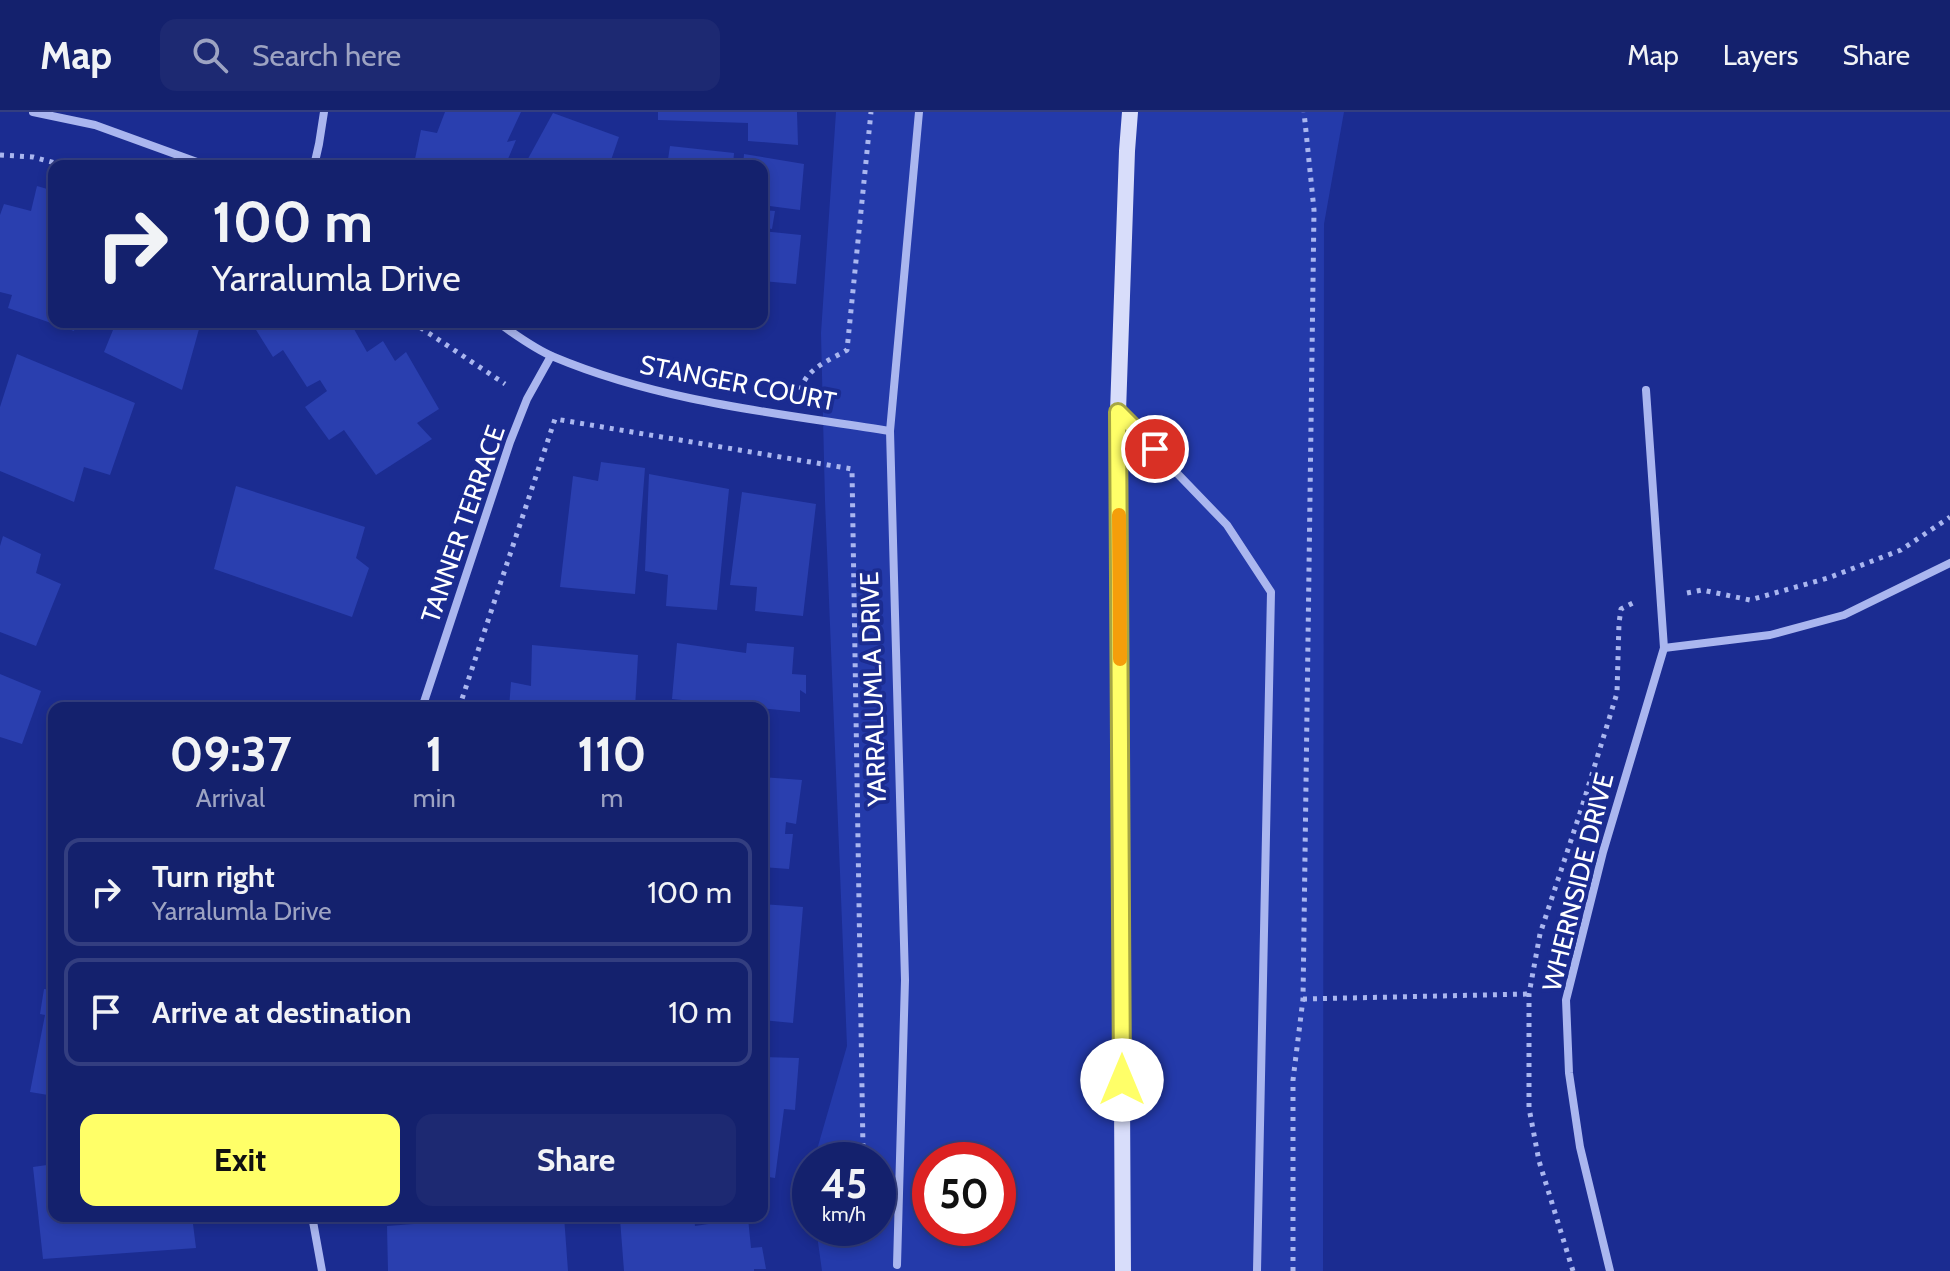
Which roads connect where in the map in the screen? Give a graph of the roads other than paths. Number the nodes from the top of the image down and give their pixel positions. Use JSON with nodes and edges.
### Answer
{"nodes":[{"id":1,"x":33,"y":112,"type":"edge"},
{"id":2,"x":324,"y":112,"type":"edge"},
{"id":3,"x":919,"y":112,"type":"edge"},
{"id":4,"x":1130,"y":112,"type":"edge"},
{"id":5,"x":191,"y":160,"type":"edge"},
{"id":6,"x":315,"y":160,"type":"edge"},
{"id":7,"x":507,"y":328,"type":"edge"},
{"id":8,"x":551,"y":356,"type":"junction"},
{"id":9,"x":1646,"y":390,"type":"dead end"},
{"id":10,"x":1118,"y":412,"type":"junction"},
{"id":11,"x":890,"y":431,"type":"junction"},
{"id":12,"x":1950,"y":563,"type":"edge"},
{"id":13,"x":1664,"y":648,"type":"junction"},
{"id":14,"x":424,"y":702,"type":"edge"},
{"id":15,"x":313,"y":1222,"type":"edge"},
{"id":16,"x":897,"y":1265,"type":"dead end"},
{"id":17,"x":322,"y":1271,"type":"edge"},
{"id":18,"x":1123,"y":1271,"type":"edge"},
{"id":19,"x":1257,"y":1271,"type":"edge"},
{"id":20,"x":1610,"y":1271,"type":"edge"}],
"edges":[{"from":1,"to":5,"type":"street"},
{"from":2,"to":6,"type":"street"},
{"from":3,"to":11,"type":"street","name":"YARRALUMLA DRIVE"},
{"from":4,"to":10,"type":"main road"},
{"from":7,"to":8,"type":"street","name":"STANGER COURT"},
{"from":8,"to":11,"type":"street","name":"STANGER COURT"},
{"from":8,"to":14,"type":"street","name":"TANNER TERRACE"},
{"from":9,"to":13,"type":"street","name":"WHERNSIDE DRIVE"},
{"from":10,"to":18,"type":"main road"},
{"from":10,"to":19,"type":"street"},
{"from":11,"to":16,"type":"street","name":"YARRALUMLA DRIVE"},
{"from":12,"to":13,"type":"street"},
{"from":13,"to":20,"type":"street","name":"WHERNSIDE DRIVE"},
{"from":15,"to":17,"type":"street"}]}
